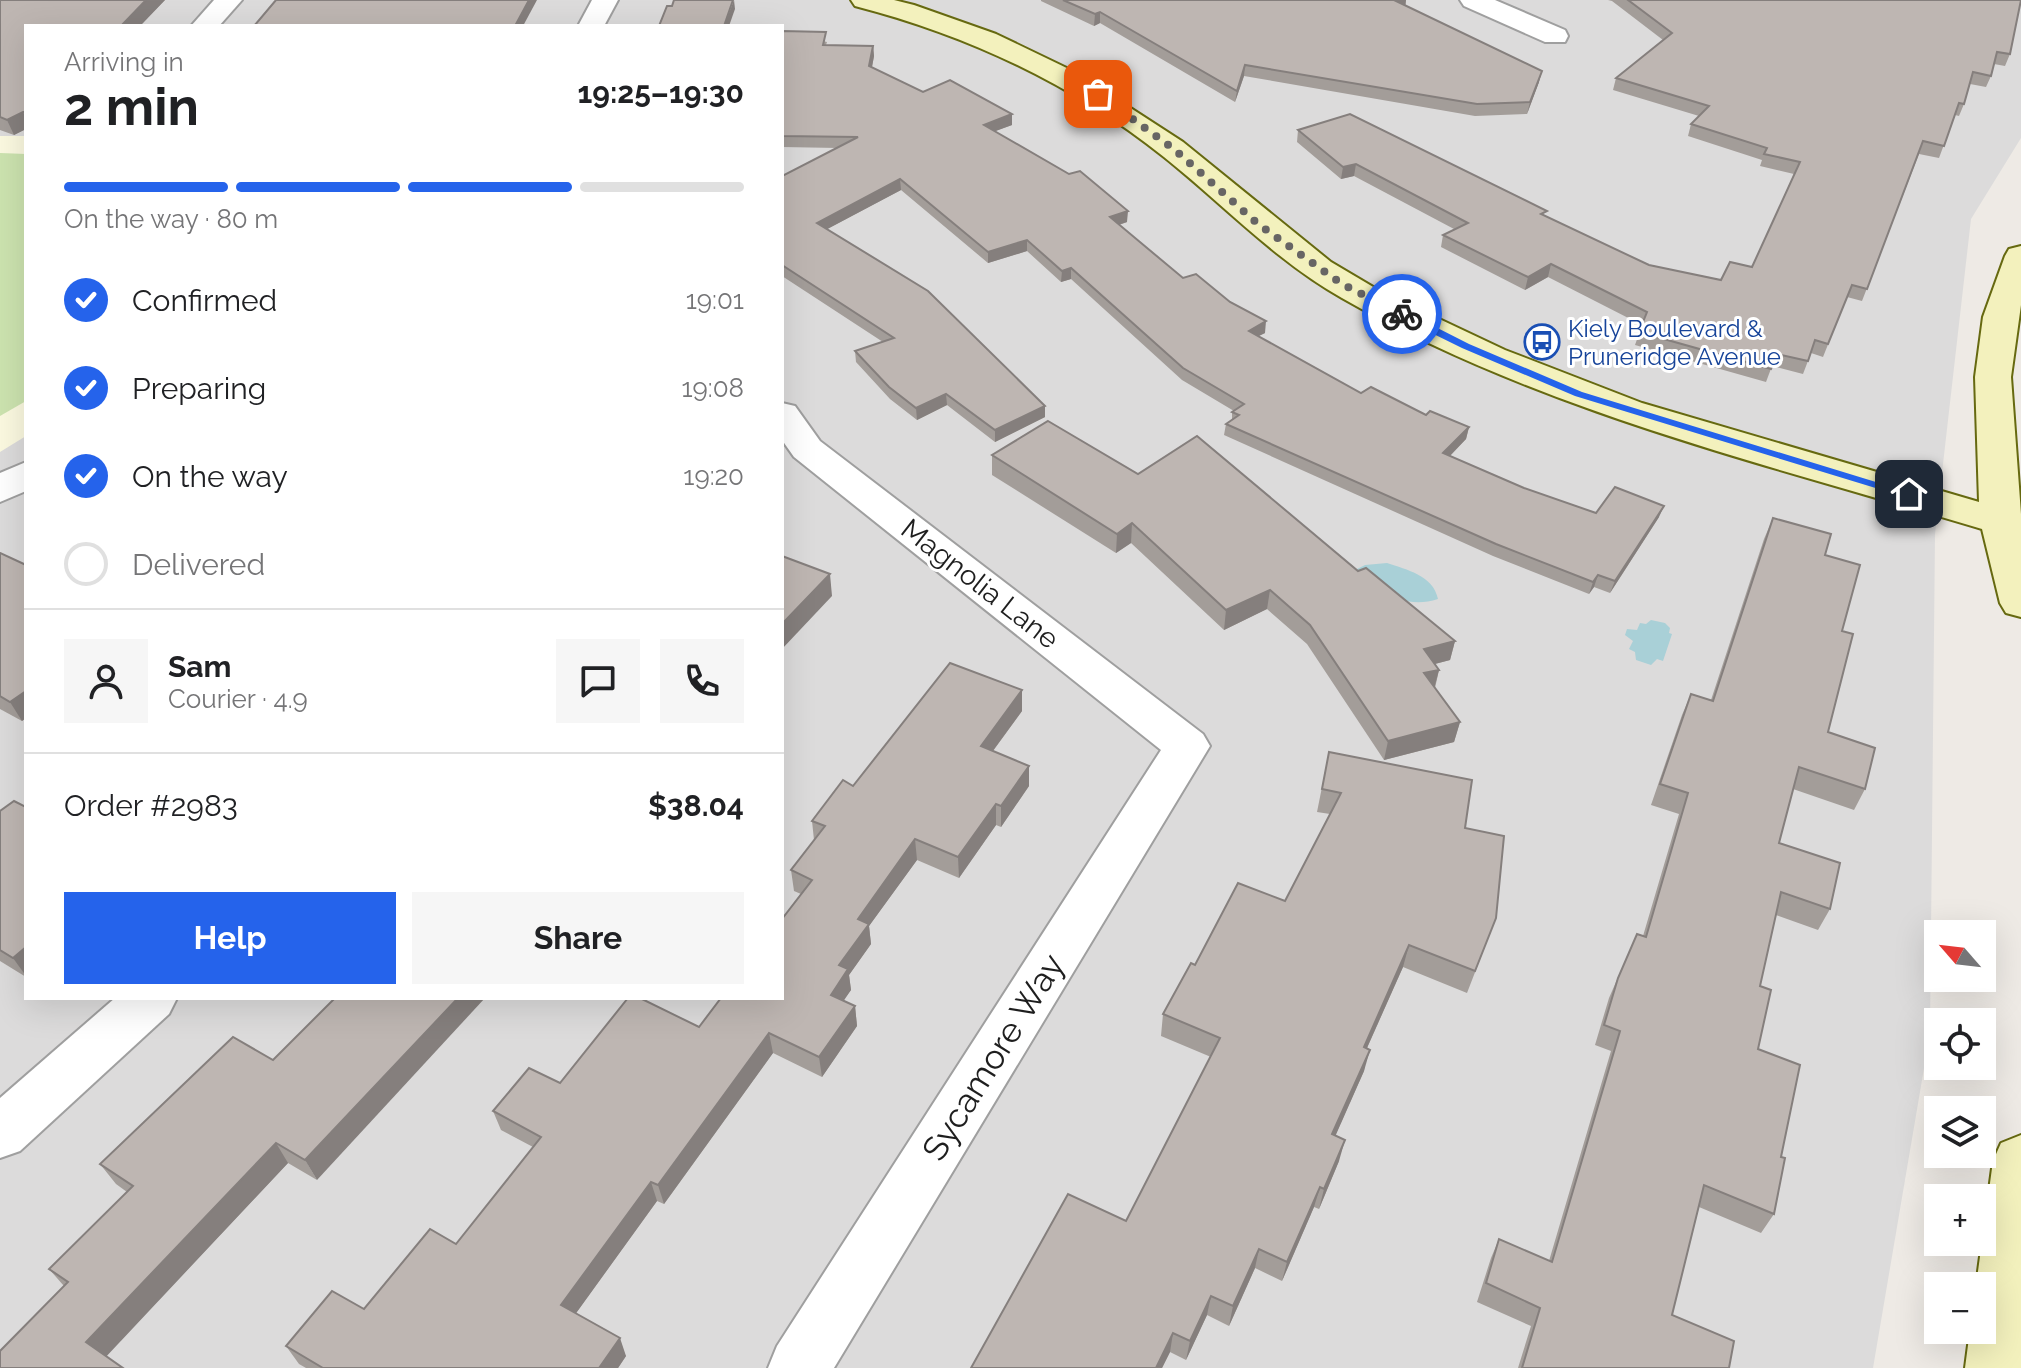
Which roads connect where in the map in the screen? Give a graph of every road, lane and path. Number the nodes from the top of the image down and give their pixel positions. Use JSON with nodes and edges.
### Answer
{"nodes":[{"id":1,"x":229,"y":0,"type":"edge"},
{"id":2,"x":605,"y":0,"type":"edge"},
{"id":3,"x":1473,"y":0,"type":"edge"},
{"id":4,"x":888,"y":2,"type":"edge"},
{"id":5,"x":206,"y":24,"type":"edge"},
{"id":6,"x":592,"y":24,"type":"edge"},
{"id":7,"x":1555,"y":36,"type":"dead end"},
{"id":8,"x":2021,"y":256,"type":"edge"},
{"id":9,"x":784,"y":421,"type":"edge"},
{"id":10,"x":794,"y":456,"type":"edge"},
{"id":11,"x":24,"y":475,"type":"edge"},
{"id":12,"x":0,"y":490,"type":"edge"},
{"id":13,"x":2010,"y":524,"type":"edge"},
{"id":14,"x":2021,"y":603,"type":"edge"},
{"id":15,"x":1187,"y":746,"type":"joint"},
{"id":16,"x":149,"y":1000,"type":"edge"},
{"id":17,"x":0,"y":1133,"type":"edge"},
{"id":18,"x":2021,"y":1161,"type":"edge"},
{"id":19,"x":799,"y":1368,"type":"edge"},
{"id":20,"x":1996,"y":1368,"type":"edge"}],
"edges":[{"from":1,"to":5,"type":"street"},
{"from":2,"to":6,"type":"street"},
{"from":3,"to":7,"type":"street"},
{"from":4,"to":13,"type":"main road"},
{"from":8,"to":13,"type":"main road"},
{"from":9,"to":10,"type":"street","name":"Magnolia Lane"},
{"from":10,"to":15,"type":"street","name":"Magnolia Lane"},
{"from":11,"to":12,"type":"street"},
{"from":13,"to":14,"type":"main road"},
{"from":15,"to":19,"type":"street","name":"Sycamore Way"},
{"from":16,"to":17,"type":"street"},
{"from":18,"to":20,"type":"main road"}]}
